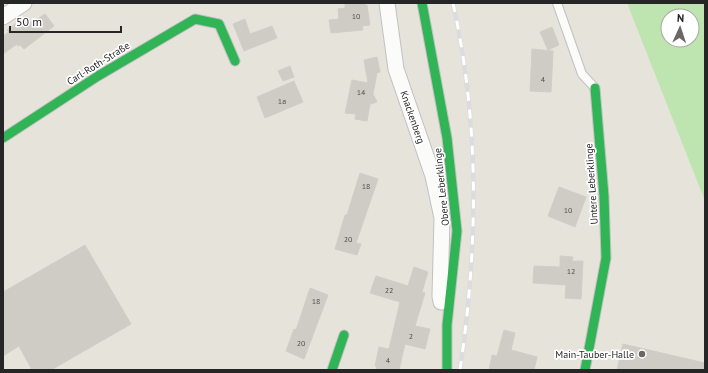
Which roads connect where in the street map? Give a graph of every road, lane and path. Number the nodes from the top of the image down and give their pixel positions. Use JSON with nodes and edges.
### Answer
{"nodes":[{"id":1,"x":24,"y":3,"type":"edge"},
{"id":2,"x":387,"y":3,"type":"edge"},
{"id":3,"x":422,"y":3,"type":"edge"},
{"id":4,"x":557,"y":3,"type":"edge"},
{"id":5,"x":3,"y":17,"type":"edge"},
{"id":6,"x":235,"y":61,"type":"dead end"},
{"id":7,"x":595,"y":88,"type":"joint"},
{"id":8,"x":3,"y":138,"type":"edge"},
{"id":9,"x":447,"y":325,"type":"junction"},
{"id":10,"x":344,"y":334,"type":"dead end"},
{"id":11,"x":332,"y":370,"type":"edge"},
{"id":12,"x":447,"y":370,"type":"edge"},
{"id":13,"x":585,"y":370,"type":"edge"}],
"edges":[{"from":1,"to":5,"type":"street"},
{"from":2,"to":9,"type":"street","name":"Knackenberg"},
{"from":3,"to":9,"type":"street","name":"Obere Leberklinge"},
{"from":4,"to":7,"type":"lane","name":"Untere Leberklinge"},
{"from":6,"to":8,"type":"street","name":"Carl-Roth-Straße"},
{"from":7,"to":13,"type":"street","name":"Untere Leberklinge"},
{"from":9,"to":12,"type":"street","name":"Obere Leberklinge"},
{"from":10,"to":11,"type":"street"}]}
